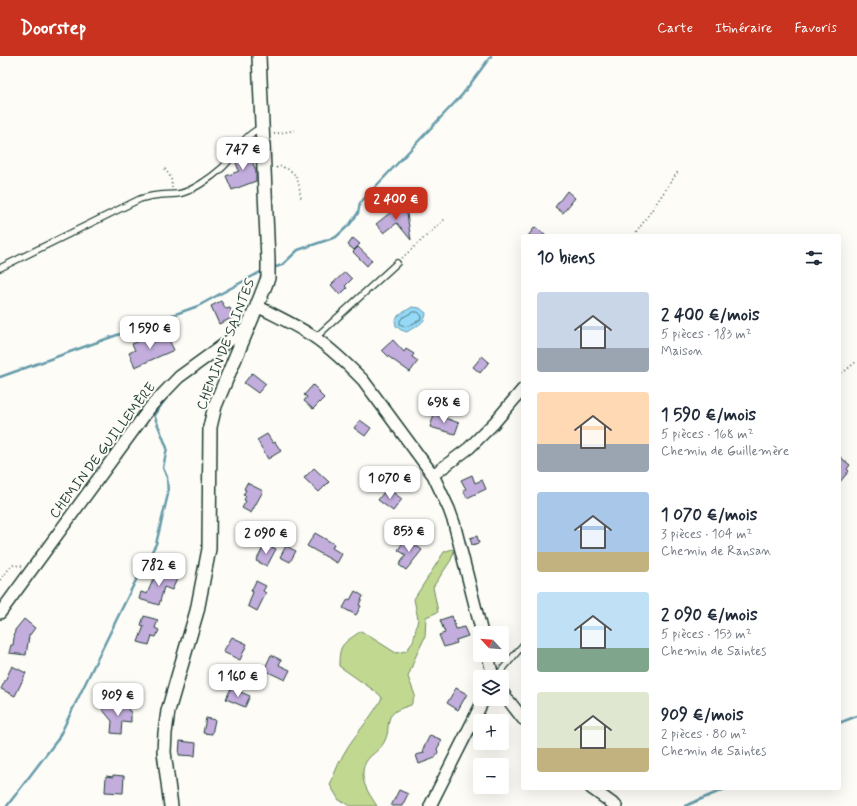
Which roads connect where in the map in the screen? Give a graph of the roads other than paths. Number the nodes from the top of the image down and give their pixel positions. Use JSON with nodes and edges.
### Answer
{"nodes":[{"id":1,"x":259,"y":56,"type":"edge"},
{"id":2,"x":263,"y":131,"type":"junction"},
{"id":3,"x":397,"y":263,"type":"road end"},
{"id":4,"x":0,"y":268,"type":"edge"},
{"id":5,"x":257,"y":306,"type":"junction"},
{"id":6,"x":248,"y":327,"type":"junction"},
{"id":7,"x":315,"y":338,"type":"junction"},
{"id":8,"x":521,"y":391,"type":"edge"},
{"id":9,"x":432,"y":474,"type":"junction"},
{"id":10,"x":0,"y":613,"type":"edge"},
{"id":11,"x":480,"y":626,"type":"edge"},
{"id":12,"x":521,"y":647,"type":"edge"},
{"id":13,"x":502,"y":670,"type":"edge"},
{"id":14,"x":509,"y":701,"type":"edge"},
{"id":15,"x":480,"y":706,"type":"edge"},
{"id":16,"x":521,"y":716,"type":"edge"},
{"id":17,"x":594,"y":790,"type":"edge"},
{"id":18,"x":171,"y":806,"type":"edge"},
{"id":19,"x":430,"y":806,"type":"edge"},
{"id":20,"x":616,"y":806,"type":"edge"}],
"edges":[{"from":1,"to":2,"type":"street","name":"CHEMIN DE SAINTES"},
{"from":2,"to":4,"type":"lane"},
{"from":2,"to":5,"type":"street","name":"CHEMIN DE SAINTES"},
{"from":3,"to":7,"type":"lane"},
{"from":5,"to":6,"type":"street","name":"CHEMIN DE SAINTES"},
{"from":5,"to":7,"type":"street"},
{"from":6,"to":10,"type":"street","name":"CHEMIN DE GUILLEMÈRE"},
{"from":6,"to":18,"type":"street","name":"CHEMIN DE SAINTES"},
{"from":7,"to":9,"type":"street"},
{"from":8,"to":9,"type":"street"},
{"from":9,"to":11,"type":"street"},
{"from":12,"to":13,"type":"lane"},
{"from":14,"to":16,"type":"street"},
{"from":15,"to":19,"type":"street"},
{"from":17,"to":20,"type":"street"}]}
